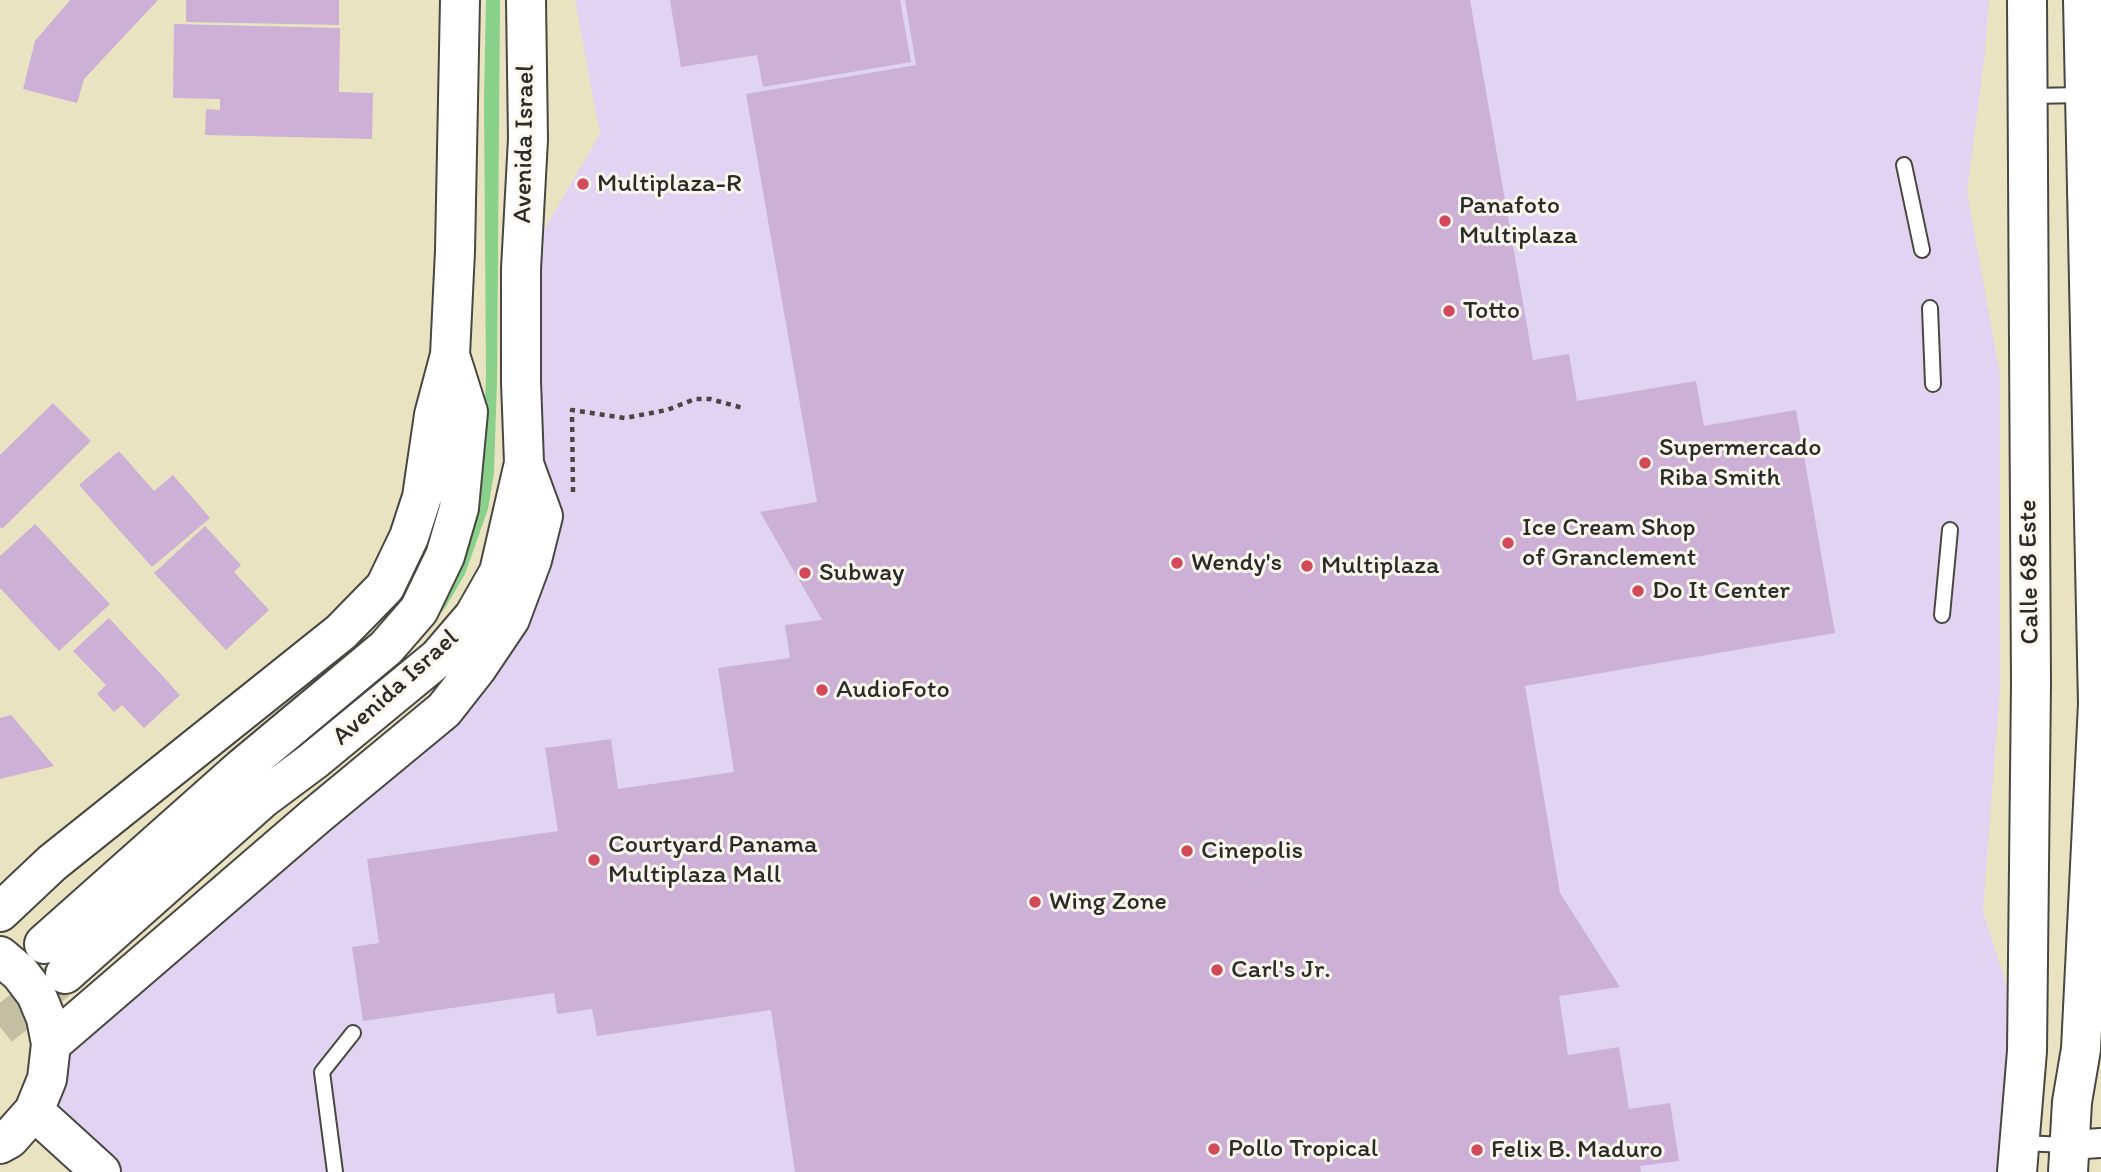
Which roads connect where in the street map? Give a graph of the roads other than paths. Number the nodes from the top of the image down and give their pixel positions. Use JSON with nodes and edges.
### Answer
{"nodes":[{"id":1,"x":460,"y":0,"type":"edge"},
{"id":2,"x":526,"y":0,"type":"edge"},
{"id":3,"x":2027,"y":0,"type":"edge"},
{"id":4,"x":2083,"y":0,"type":"edge"},
{"id":5,"x":2085,"y":95,"type":"junction"},
{"id":6,"x":2027,"y":96,"type":"junction"},
{"id":7,"x":1903,"y":165,"type":"dead end"},
{"id":8,"x":1922,"y":250,"type":"dead end"},
{"id":9,"x":1930,"y":308,"type":"dead end"},
{"id":10,"x":450,"y":355,"type":"junction"},
{"id":11,"x":1933,"y":384,"type":"dead end"},
{"id":12,"x":524,"y":463,"type":"junction"},
{"id":13,"x":1950,"y":530,"type":"dead end"},
{"id":14,"x":1942,"y":615,"type":"dead end"},
{"id":15,"x":52,"y":863,"type":"junction"},
{"id":16,"x":0,"y":881,"type":"edge"},
{"id":17,"x":0,"y":912,"type":"edge"},
{"id":18,"x":0,"y":956,"type":"edge"},
{"id":19,"x":353,"y":1033,"type":"dead end"},
{"id":20,"x":51,"y":1044,"type":"junction"},
{"id":21,"x":34,"y":1111,"type":"junction"},
{"id":22,"x":0,"y":1144,"type":"edge"},
{"id":23,"x":2079,"y":1154,"type":"edge"},
{"id":24,"x":2018,"y":1157,"type":"edge"},
{"id":25,"x":101,"y":1172,"type":"edge"},
{"id":26,"x":335,"y":1172,"type":"edge"}],
"edges":[{"from":1,"to":10,"type":"main road","name":"Avenida Israel"},
{"from":2,"to":12,"type":"main road","name":"Avenida Israel"},
{"from":3,"to":6,"type":"main road","name":"Calle 68 Este"},
{"from":4,"to":5,"type":"main road"},
{"from":5,"to":6,"type":"lane"},
{"from":5,"to":23,"type":"main road"},
{"from":6,"to":24,"type":"main road","name":"Calle 68 Este"},
{"from":7,"to":8,"type":"lane"},
{"from":9,"to":11,"type":"lane"},
{"from":10,"to":12,"type":"main road","name":"Avenida Israel"},
{"from":10,"to":15,"type":"main road"},
{"from":12,"to":20,"type":"main road"},
{"from":13,"to":14,"type":"lane"},
{"from":15,"to":16,"type":"main road"},
{"from":15,"to":17,"type":"main road"},
{"from":18,"to":20,"type":"main road"},
{"from":19,"to":26,"type":"lane"},
{"from":20,"to":21,"type":"main road"},
{"from":21,"to":22,"type":"main road"},
{"from":21,"to":25,"type":"main road"},
{"from":23,"to":24,"type":"lane"}]}
